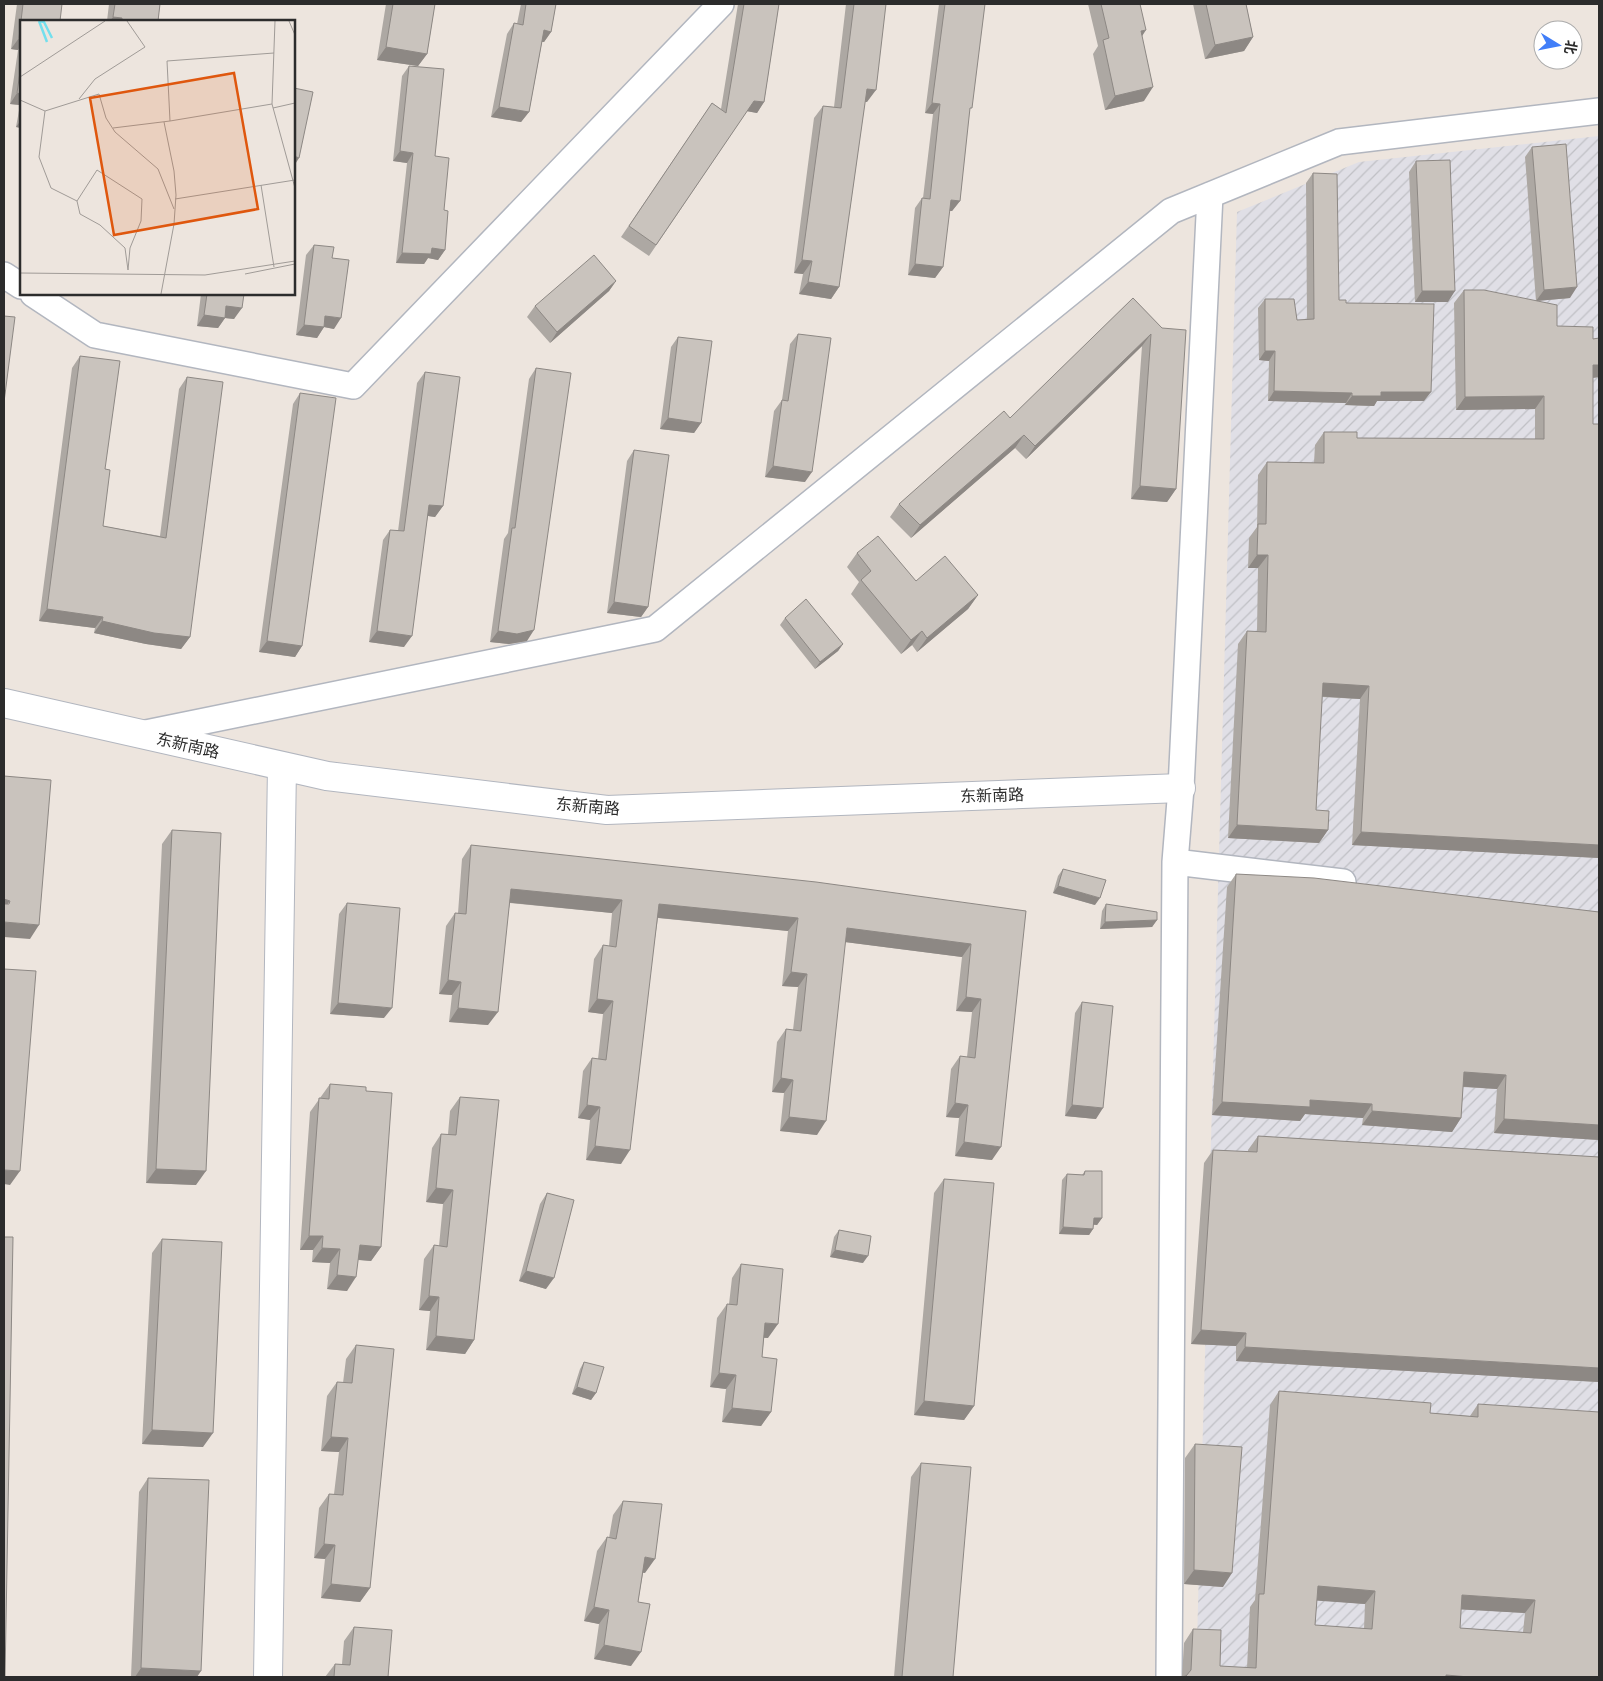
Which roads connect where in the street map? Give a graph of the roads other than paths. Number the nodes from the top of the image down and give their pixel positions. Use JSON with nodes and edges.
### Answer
{"nodes":[{"id":1,"x":721,"y":4,"type":"edge"},
{"id":2,"x":1599,"y":111,"type":"edge"},
{"id":3,"x":1210,"y":195,"type":"junction"},
{"id":4,"x":4,"y":275,"type":"edge"},
{"id":5,"x":20,"y":285,"type":"edge"},
{"id":6,"x":35,"y":295,"type":"edge"},
{"id":7,"x":4,"y":703,"type":"edge"},
{"id":8,"x":140,"y":734,"type":"junction"},
{"id":9,"x":282,"y":766,"type":"junction"},
{"id":10,"x":1181,"y":788,"type":"junction"},
{"id":11,"x":1175,"y":862,"type":"junction"},
{"id":12,"x":1362,"y":884,"type":"edge"},
{"id":13,"x":268,"y":1677,"type":"edge"},
{"id":14,"x":1168,"y":1677,"type":"edge"}],
"edges":[{"from":1,"to":6,"type":"street"},
{"from":2,"to":3,"type":"street"},
{"from":3,"to":8,"type":"street"},
{"from":3,"to":10,"type":"street"},
{"from":4,"to":5,"type":"street"},
{"from":7,"to":8,"type":"main road","name":"东新南路"},
{"from":8,"to":9,"type":"main road","name":"东新南路"},
{"from":9,"to":10,"type":"main road","name":"东新南路"},
{"from":9,"to":13,"type":"main road"},
{"from":10,"to":11,"type":"street"},
{"from":11,"to":12,"type":"street"},
{"from":11,"to":14,"type":"street"}]}
